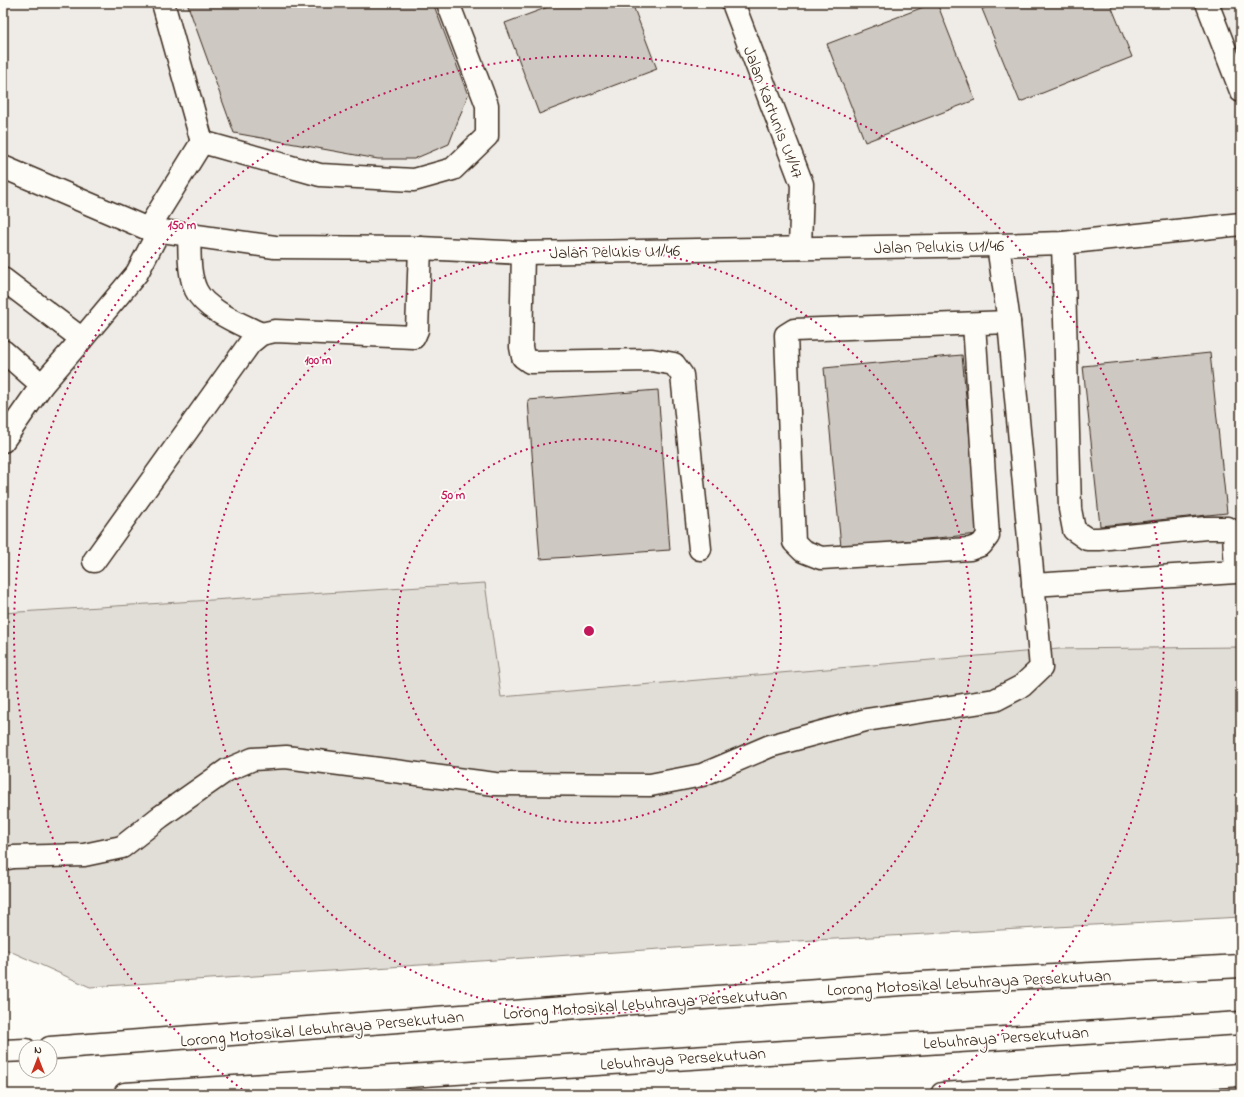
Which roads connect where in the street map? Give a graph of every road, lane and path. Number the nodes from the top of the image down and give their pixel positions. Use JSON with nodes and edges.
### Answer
{"nodes":[{"id":1,"x":163,"y":3,"type":"edge"},
{"id":2,"x":448,"y":3,"type":"edge"},
{"id":3,"x":733,"y":3,"type":"edge"},
{"id":4,"x":1207,"y":3,"type":"edge"},
{"id":5,"x":1241,"y":91,"type":"edge"},
{"id":6,"x":202,"y":142,"type":"junction"},
{"id":7,"x":3,"y":167,"type":"edge"},
{"id":8,"x":1241,"y":224,"type":"edge"},
{"id":9,"x":153,"y":230,"type":"junction"},
{"id":10,"x":189,"y":235,"type":"junction"},
{"id":11,"x":1063,"y":243,"type":"junction"},
{"id":12,"x":998,"y":245,"type":"junction"},
{"id":13,"x":420,"y":248,"type":"junction"},
{"id":14,"x":800,"y":248,"type":"junction"},
{"id":15,"x":524,"y":252,"type":"junction"},
{"id":16,"x":3,"y":279,"type":"edge"},
{"id":17,"x":1009,"y":322,"type":"junction"},
{"id":18,"x":974,"y":324,"type":"junction"},
{"id":19,"x":261,"y":334,"type":"junction"},
{"id":20,"x":82,"y":339,"type":"junction"},
{"id":21,"x":3,"y":352,"type":"edge"},
{"id":22,"x":42,"y":385,"type":"junction"},
{"id":23,"x":3,"y":441,"type":"edge"},
{"id":24,"x":700,"y":549,"type":"dead end"},
{"id":25,"x":94,"y":561,"type":"dead end"},
{"id":26,"x":1033,"y":585,"type":"junction"},
{"id":27,"x":3,"y":859,"type":"edge"},
{"id":28,"x":1241,"y":966,"type":"edge"},
{"id":29,"x":1241,"y":1023,"type":"edge"},
{"id":30,"x":58,"y":1047,"type":"edge"},
{"id":31,"x":18,"y":1051,"type":"edge"},
{"id":32,"x":3,"y":1052,"type":"edge"},
{"id":33,"x":1241,"y":1076,"type":"edge"},
{"id":34,"x":125,"y":1094,"type":"edge"},
{"id":35,"x":942,"y":1094,"type":"edge"}],
"edges":[{"from":1,"to":6,"type":"main road"},
{"from":2,"to":6,"type":"main road"},
{"from":3,"to":14,"type":"main road","name":"Jalan Kartunis U1/47"},
{"from":4,"to":5,"type":"main road"},
{"from":6,"to":9,"type":"main road"},
{"from":7,"to":9,"type":"main road","name":"Jalan Pelukis U1/46"},
{"from":8,"to":11,"type":"main road","name":"Jalan Pelukis U1/46"},
{"from":9,"to":10,"type":"main road","name":"Jalan Pelukis U1/46"},
{"from":9,"to":20,"type":"main road"},
{"from":10,"to":13,"type":"main road","name":"Jalan Pelukis U1/46"},
{"from":10,"to":19,"type":"main road"},
{"from":11,"to":12,"type":"main road","name":"Jalan Pelukis U1/46"},
{"from":11,"to":26,"type":"main road"},
{"from":12,"to":14,"type":"main road","name":"Jalan Pelukis U1/46"},
{"from":12,"to":17,"type":"main road"},
{"from":13,"to":15,"type":"main road","name":"Jalan Pelukis U1/46"},
{"from":13,"to":19,"type":"main road"},
{"from":14,"to":15,"type":"main road","name":"Jalan Pelukis U1/46"},
{"from":15,"to":24,"type":"main road"},
{"from":16,"to":20,"type":"main road"},
{"from":17,"to":18,"type":"main road"},
{"from":17,"to":26,"type":"main road"},
{"from":18,"to":18,"type":"main road"},
{"from":19,"to":25,"type":"main road"},
{"from":20,"to":22,"type":"main road"},
{"from":21,"to":22,"type":"main road"},
{"from":22,"to":23,"type":"main road"},
{"from":26,"to":27,"type":"main road"},
{"from":28,"to":30,"type":"main road","name":"Lorong Motosikal Lebuhraya Persekutuan"},
{"from":29,"to":34,"type":"main road","name":"Lebuhraya Persekutuan"},
{"from":31,"to":32,"type":"main road"},
{"from":33,"to":35,"type":"main road"}]}
